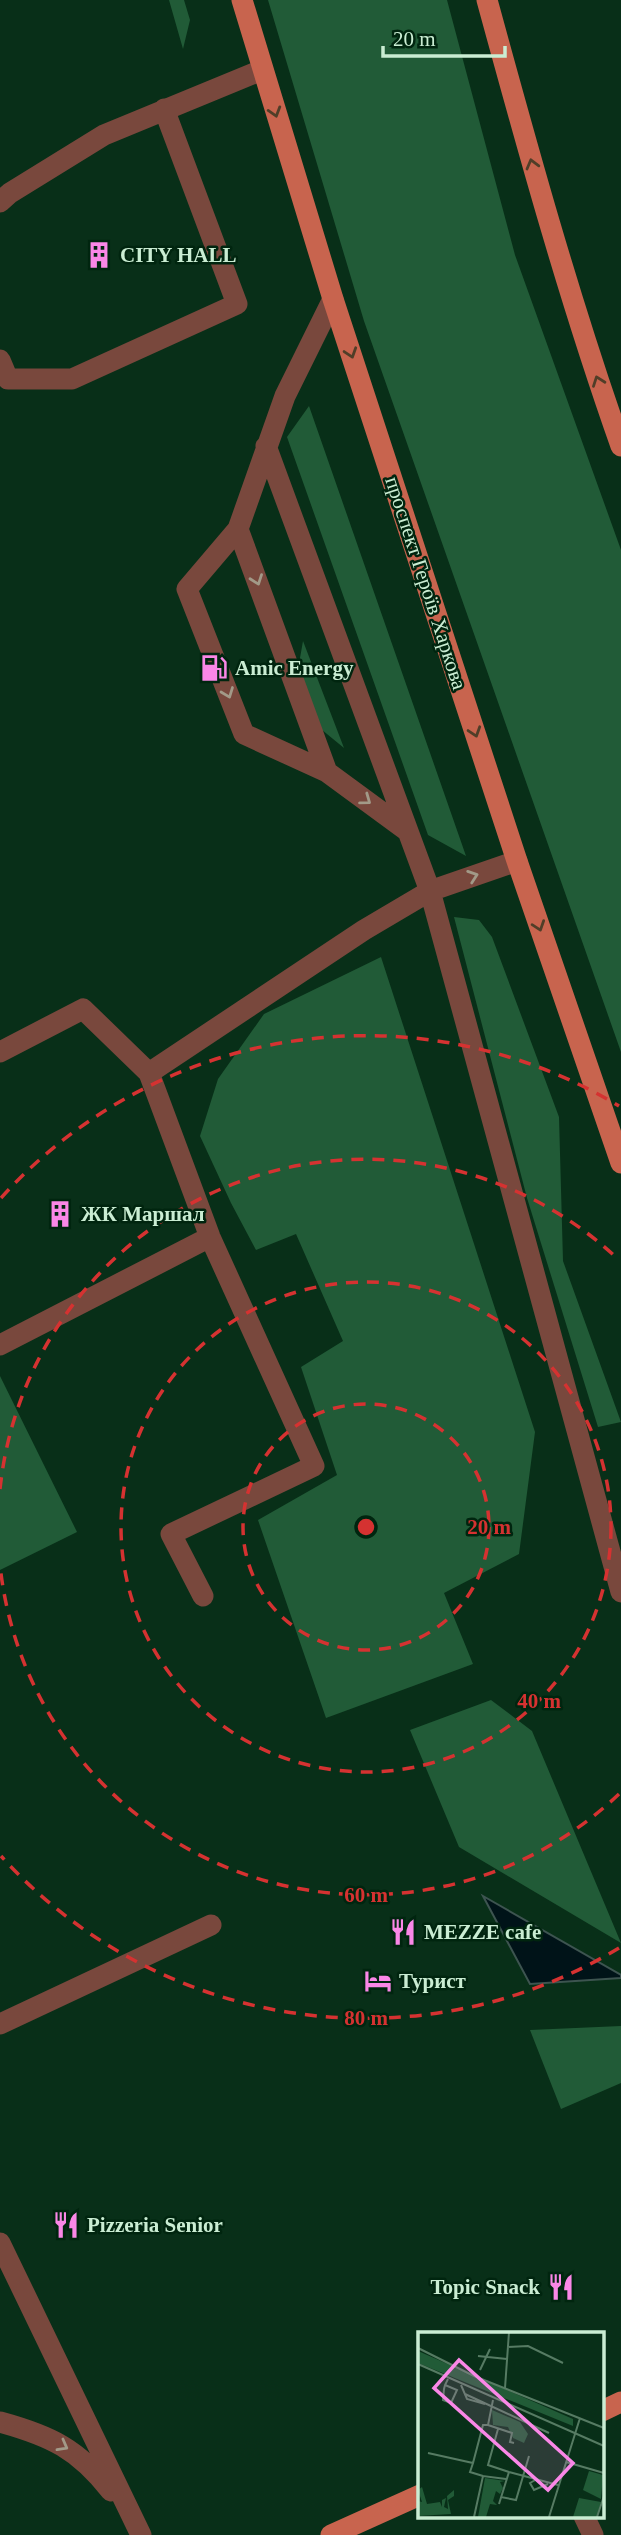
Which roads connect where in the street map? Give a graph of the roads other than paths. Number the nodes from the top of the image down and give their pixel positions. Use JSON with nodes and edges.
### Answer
{"nodes":[{"id":1,"x":242,"y":0,"type":"edge"},
{"id":2,"x":488,"y":0,"type":"edge"},
{"id":3,"x":262,"y":69,"type":"junction"},
{"id":4,"x":164,"y":109,"type":"junction"},
{"id":5,"x":0,"y":202,"type":"edge"},
{"id":6,"x":333,"y":299,"type":"junction"},
{"id":7,"x":0,"y":360,"type":"edge"},
{"id":8,"x":266,"y":446,"type":"junction"},
{"id":9,"x":621,"y":446,"type":"edge"},
{"id":10,"x":238,"y":529,"type":"junction"},
{"id":11,"x":327,"y":772,"type":"junction"},
{"id":12,"x":406,"y":830,"type":"junction"},
{"id":13,"x":517,"y":861,"type":"junction"},
{"id":14,"x":430,"y":891,"type":"junction"},
{"id":15,"x":0,"y":1052,"type":"edge"},
{"id":16,"x":149,"y":1073,"type":"junction"},
{"id":17,"x":621,"y":1163,"type":"edge"},
{"id":18,"x":210,"y":1237,"type":"junction"},
{"id":19,"x":0,"y":1345,"type":"edge"},
{"id":20,"x":621,"y":1592,"type":"edge"},
{"id":21,"x":203,"y":1595,"type":"dead end"},
{"id":22,"x":211,"y":1925,"type":"dead end"},
{"id":23,"x":0,"y":2024,"type":"edge"},
{"id":24,"x":0,"y":2243,"type":"edge"},
{"id":25,"x":0,"y":2261,"type":"edge"},
{"id":26,"x":22,"y":2287,"type":"junction"},
{"id":27,"x":621,"y":2402,"type":"edge"},
{"id":28,"x":604,"y":2411,"type":"edge"},
{"id":29,"x":0,"y":2422,"type":"edge"},
{"id":30,"x":418,"y":2496,"type":"edge"},
{"id":31,"x":585,"y":2518,"type":"edge"},
{"id":32,"x":139,"y":2530,"type":"edge"},
{"id":33,"x":331,"y":2535,"type":"edge"},
{"id":34,"x":593,"y":2535,"type":"edge"}],
"edges":[{"from":1,"to":3,"type":"main road","name":"проспект Героїв Харкова"},
{"from":9,"to":2,"type":"main road","one_way":true},
{"from":3,"to":4,"type":"street"},
{"from":3,"to":6,"type":"main road","name":"проспект Героїв Харкова","one_way":true},
{"from":4,"to":5,"type":"street"},
{"from":4,"to":7,"type":"street"},
{"from":6,"to":8,"type":"street"},
{"from":6,"to":13,"type":"main road","name":"проспект Героїв Харкова","one_way":true},
{"from":8,"to":10,"type":"street"},
{"from":8,"to":12,"type":"street"},
{"from":10,"to":11,"type":"street","one_way":true},
{"from":10,"to":11,"type":"street","one_way":true},
{"from":11,"to":12,"type":"street","one_way":true},
{"from":12,"to":14,"type":"street"},
{"from":14,"to":13,"type":"street","one_way":true},
{"from":13,"to":17,"type":"main road","name":"проспект Героїв Харкова","one_way":true},
{"from":14,"to":16,"type":"street"},
{"from":14,"to":20,"type":"street"},
{"from":15,"to":16,"type":"street"},
{"from":16,"to":18,"type":"street"},
{"from":18,"to":19,"type":"street"},
{"from":18,"to":21,"type":"street"},
{"from":22,"to":23,"type":"street"},
{"from":24,"to":26,"type":"street"},
{"from":25,"to":26,"type":"street"},
{"from":26,"to":32,"type":"street"},
{"from":27,"to":28,"type":"main road"},
{"from":29,"to":32,"type":"street","one_way":true},
{"from":30,"to":33,"type":"main road"},
{"from":31,"to":34,"type":"street"}]}
